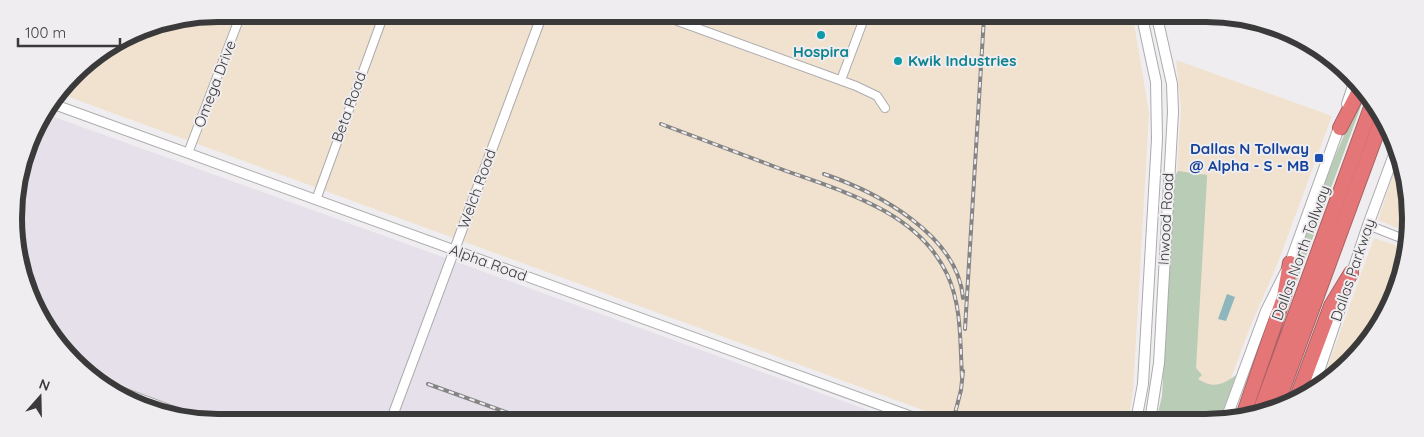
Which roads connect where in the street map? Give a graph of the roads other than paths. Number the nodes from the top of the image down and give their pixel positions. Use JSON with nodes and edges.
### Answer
{"nodes":[{"id":1,"x":239,"y":22,"type":"edge"},
{"id":2,"x":381,"y":22,"type":"edge"},
{"id":3,"x":539,"y":22,"type":"edge"},
{"id":4,"x":678,"y":22,"type":"edge"},
{"id":5,"x":863,"y":22,"type":"edge"},
{"id":6,"x":1143,"y":22,"type":"edge"},
{"id":7,"x":1158,"y":22,"type":"edge"},
{"id":8,"x":841,"y":80,"type":"junction"},
{"id":9,"x":1352,"y":88,"type":"edge"},
{"id":10,"x":1357,"y":94,"type":"edge"},
{"id":11,"x":59,"y":105,"type":"edge"},
{"id":12,"x":885,"y":108,"type":"dead end"},
{"id":13,"x":1369,"y":112,"type":"edge"},
{"id":14,"x":1340,"y":128,"type":"junction"},
{"id":15,"x":1379,"y":128,"type":"edge"},
{"id":16,"x":188,"y":153,"type":"junction"},
{"id":17,"x":1392,"y":159,"type":"edge"},
{"id":18,"x":1155,"y":163,"type":"junction"},
{"id":19,"x":1169,"y":164,"type":"junction"},
{"id":20,"x":316,"y":200,"type":"junction"},
{"id":21,"x":1368,"y":225,"type":"junction"},
{"id":22,"x":1400,"y":238,"type":"edge"},
{"id":23,"x":455,"y":250,"type":"junction"},
{"id":24,"x":1290,"y":263,"type":"junction"},
{"id":25,"x":1351,"y":273,"type":"junction"},
{"id":26,"x":1144,"y":362,"type":"junction"},
{"id":27,"x":1159,"y":363,"type":"junction"},
{"id":28,"x":1316,"y":380,"type":"edge"},
{"id":29,"x":1300,"y":390,"type":"edge"},
{"id":30,"x":139,"y":398,"type":"edge"},
{"id":31,"x":1278,"y":401,"type":"edge"},
{"id":32,"x":158,"y":405,"type":"edge"},
{"id":33,"x":1262,"y":406,"type":"edge"},
{"id":34,"x":1245,"y":411,"type":"edge"},
{"id":35,"x":1229,"y":413,"type":"edge"},
{"id":36,"x":393,"y":414,"type":"edge"},
{"id":37,"x":905,"y":414,"type":"edge"},
{"id":38,"x":1137,"y":414,"type":"edge"},
{"id":39,"x":1151,"y":414,"type":"edge"}],
"edges":[{"from":1,"to":16,"type":"street","name":"Omega Drive"},
{"from":2,"to":20,"type":"street","name":"Beta Road"},
{"from":3,"to":23,"type":"street","name":"Welch Road"},
{"from":4,"to":8,"type":"street"},
{"from":5,"to":8,"type":"street"},
{"from":6,"to":18,"type":"main road","name":"Inwood Road"},
{"from":7,"to":19,"type":"main road","name":"Inwood Road"},
{"from":8,"to":12,"type":"street"},
{"from":9,"to":14,"type":"main road"},
{"from":10,"to":14,"type":"highway"},
{"from":11,"to":16,"type":"street","name":"Alpha Road"},
{"from":13,"to":33,"type":"highway","name":"Dallas North Tollway"},
{"from":14,"to":24,"type":"main road"},
{"from":15,"to":31,"type":"highway","name":"Dallas North Tollway"},
{"from":16,"to":20,"type":"street","name":"Alpha Road"},
{"from":17,"to":21,"type":"main road","name":"Dallas Parkway"},
{"from":18,"to":19,"type":"main road"},
{"from":18,"to":26,"type":"main road","name":"Inwood Road"},
{"from":19,"to":27,"type":"main road","name":"Inwood Road"},
{"from":20,"to":23,"type":"street","name":"Alpha Road"},
{"from":21,"to":22,"type":"street"},
{"from":21,"to":25,"type":"main road","name":"Dallas Parkway"},
{"from":23,"to":36,"type":"street","name":"Welch Road"},
{"from":23,"to":37,"type":"street","name":"Alpha Road"},
{"from":24,"to":34,"type":"highway"},
{"from":24,"to":35,"type":"main road"},
{"from":25,"to":28,"type":"main road","name":"Dallas Parkway"},
{"from":25,"to":29,"type":"highway"},
{"from":26,"to":27,"type":"main road"},
{"from":26,"to":38,"type":"main road","name":"Inwood Road"},
{"from":27,"to":39,"type":"main road","name":"Inwood Road"},
{"from":30,"to":32,"type":"street"}]}
